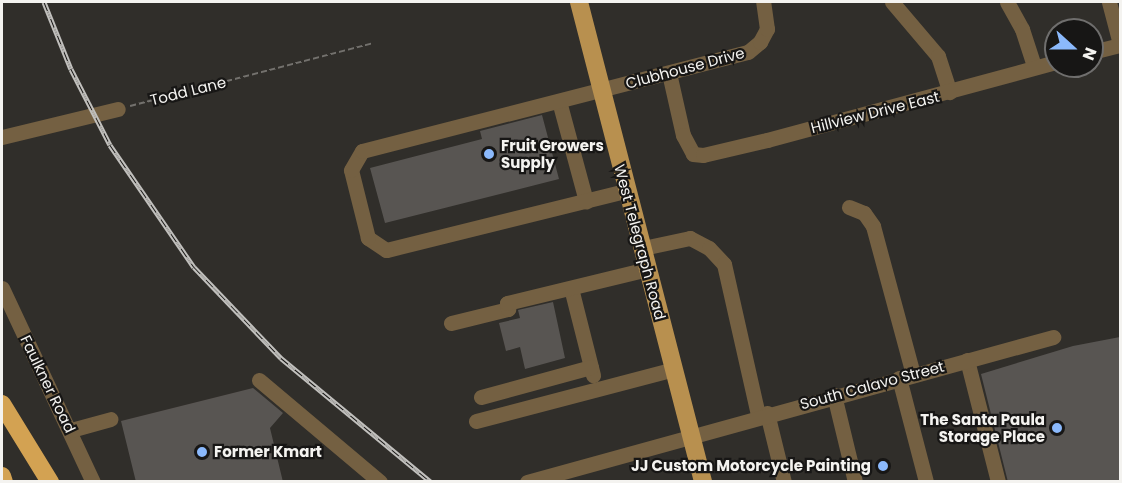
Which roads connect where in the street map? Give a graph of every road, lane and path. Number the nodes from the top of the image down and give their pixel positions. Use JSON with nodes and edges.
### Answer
{"nodes":[{"id":1,"x":579,"y":2,"type":"edge"},
{"id":2,"x":763,"y":2,"type":"edge"},
{"id":3,"x":892,"y":2,"type":"edge"},
{"id":4,"x":1007,"y":2,"type":"edge"},
{"id":5,"x":1109,"y":2,"type":"edge"},
{"id":6,"x":373,"y":43,"type":"dead end"},
{"id":7,"x":1120,"y":45,"type":"edge"},
{"id":8,"x":1104,"y":49,"type":"edge"},
{"id":9,"x":1044,"y":65,"type":"edge"},
{"id":10,"x":1034,"y":68,"type":"junction"},
{"id":11,"x":669,"y":73,"type":"junction"},
{"id":12,"x":601,"y":91,"type":"junction"},
{"id":13,"x":950,"y":92,"type":"junction"},
{"id":14,"x":560,"y":101,"type":"junction"},
{"id":15,"x":118,"y":109,"type":"joint"},
{"id":16,"x":2,"y":137,"type":"edge"},
{"id":17,"x":625,"y":191,"type":"junction"},
{"id":18,"x":586,"y":201,"type":"junction"},
{"id":19,"x":849,"y":207,"type":"dead end"},
{"id":20,"x":643,"y":248,"type":"junction"},
{"id":21,"x":648,"y":269,"type":"junction"},
{"id":22,"x":2,"y":288,"type":"edge"},
{"id":23,"x":571,"y":288,"type":"junction"},
{"id":24,"x":451,"y":322,"type":"dead end"},
{"id":25,"x":1053,"y":338,"type":"dead end"},
{"id":26,"x":967,"y":360,"type":"junction"},
{"id":27,"x":591,"y":367,"type":"junction"},
{"id":28,"x":674,"y":369,"type":"junction"},
{"id":29,"x":906,"y":376,"type":"junction"},
{"id":30,"x":259,"y":380,"type":"dead end"},
{"id":31,"x":596,"y":388,"type":"junction"},
{"id":32,"x":834,"y":395,"type":"junction"},
{"id":33,"x":481,"y":398,"type":"dead end"},
{"id":34,"x":2,"y":405,"type":"edge"},
{"id":35,"x":762,"y":414,"type":"junction"},
{"id":36,"x":111,"y":419,"type":"dead end"},
{"id":37,"x":476,"y":420,"type":"dead end"},
{"id":38,"x":71,"y":430,"type":"junction"},
{"id":39,"x":691,"y":434,"type":"junction"},
{"id":40,"x":2,"y":476,"type":"edge"},
{"id":41,"x":4,"y":482,"type":"edge"},
{"id":42,"x":38,"y":482,"type":"edge"},
{"id":43,"x":50,"y":482,"type":"edge"},
{"id":44,"x":93,"y":482,"type":"edge"},
{"id":45,"x":380,"y":482,"type":"edge"},
{"id":46,"x":526,"y":482,"type":"edge"},
{"id":47,"x":703,"y":482,"type":"edge"},
{"id":48,"x":784,"y":482,"type":"edge"},
{"id":49,"x":855,"y":482,"type":"edge"},
{"id":50,"x":926,"y":482,"type":"edge"},
{"id":51,"x":998,"y":482,"type":"edge"}],
"edges":[{"from":1,"to":12,"type":"main road","name":"West Telegraph Road"},
{"from":2,"to":11,"type":"street","name":"Clubhouse Drive"},
{"from":3,"to":13,"type":"street"},
{"from":4,"to":10,"type":"street"},
{"from":5,"to":7,"type":"street"},
{"from":6,"to":15,"type":"path","name":"Todd Lane"},
{"from":7,"to":8,"type":"street"},
{"from":9,"to":10,"type":"street","name":"Hillview Drive East"},
{"from":10,"to":13,"type":"street","name":"Hillview Drive East"},
{"from":11,"to":12,"type":"street","name":"Clubhouse Drive"},
{"from":11,"to":13,"type":"street","name":"Hillview Drive East"},
{"from":12,"to":14,"type":"street","name":"Clubhouse Drive"},
{"from":12,"to":17,"type":"main road","name":"West Telegraph Road"},
{"from":14,"to":18,"type":"street"},
{"from":14,"to":18,"type":"street","name":"Clubhouse Drive"},
{"from":15,"to":16,"type":"street"},
{"from":17,"to":18,"type":"street","name":"Clubhouse Drive"},
{"from":17,"to":20,"type":"main road","name":"West Telegraph Road"},
{"from":19,"to":29,"type":"street"},
{"from":20,"to":21,"type":"main road","name":"West Telegraph Road"},
{"from":20,"to":35,"type":"street"},
{"from":21,"to":23,"type":"street"},
{"from":21,"to":28,"type":"main road","name":"West Telegraph Road"},
{"from":22,"to":38,"type":"street","name":"Faulkner Road"},
{"from":23,"to":24,"type":"street"},
{"from":23,"to":27,"type":"street"},
{"from":25,"to":26,"type":"street","name":"South Calavo Street"},
{"from":26,"to":29,"type":"street","name":"South Calavo Street"},
{"from":26,"to":51,"type":"street"},
{"from":27,"to":31,"type":"street"},
{"from":27,"to":33,"type":"street"},
{"from":28,"to":31,"type":"street"},
{"from":28,"to":39,"type":"main road","name":"West Telegraph Road"},
{"from":29,"to":32,"type":"street","name":"South Calavo Street"},
{"from":29,"to":50,"type":"street"},
{"from":30,"to":45,"type":"street"},
{"from":31,"to":37,"type":"street"},
{"from":32,"to":35,"type":"street","name":"South Calavo Street"},
{"from":32,"to":49,"type":"street"},
{"from":34,"to":42,"type":"highway"},
{"from":34,"to":43,"type":"highway"},
{"from":35,"to":39,"type":"street","name":"South Calavo Street"},
{"from":35,"to":48,"type":"street"},
{"from":36,"to":38,"type":"street"},
{"from":38,"to":44,"type":"street","name":"Faulkner Road"},
{"from":39,"to":46,"type":"street","name":"South Calavo Street"},
{"from":39,"to":47,"type":"main road","name":"West Telegraph Road"},
{"from":40,"to":41,"type":"highway"}]}
